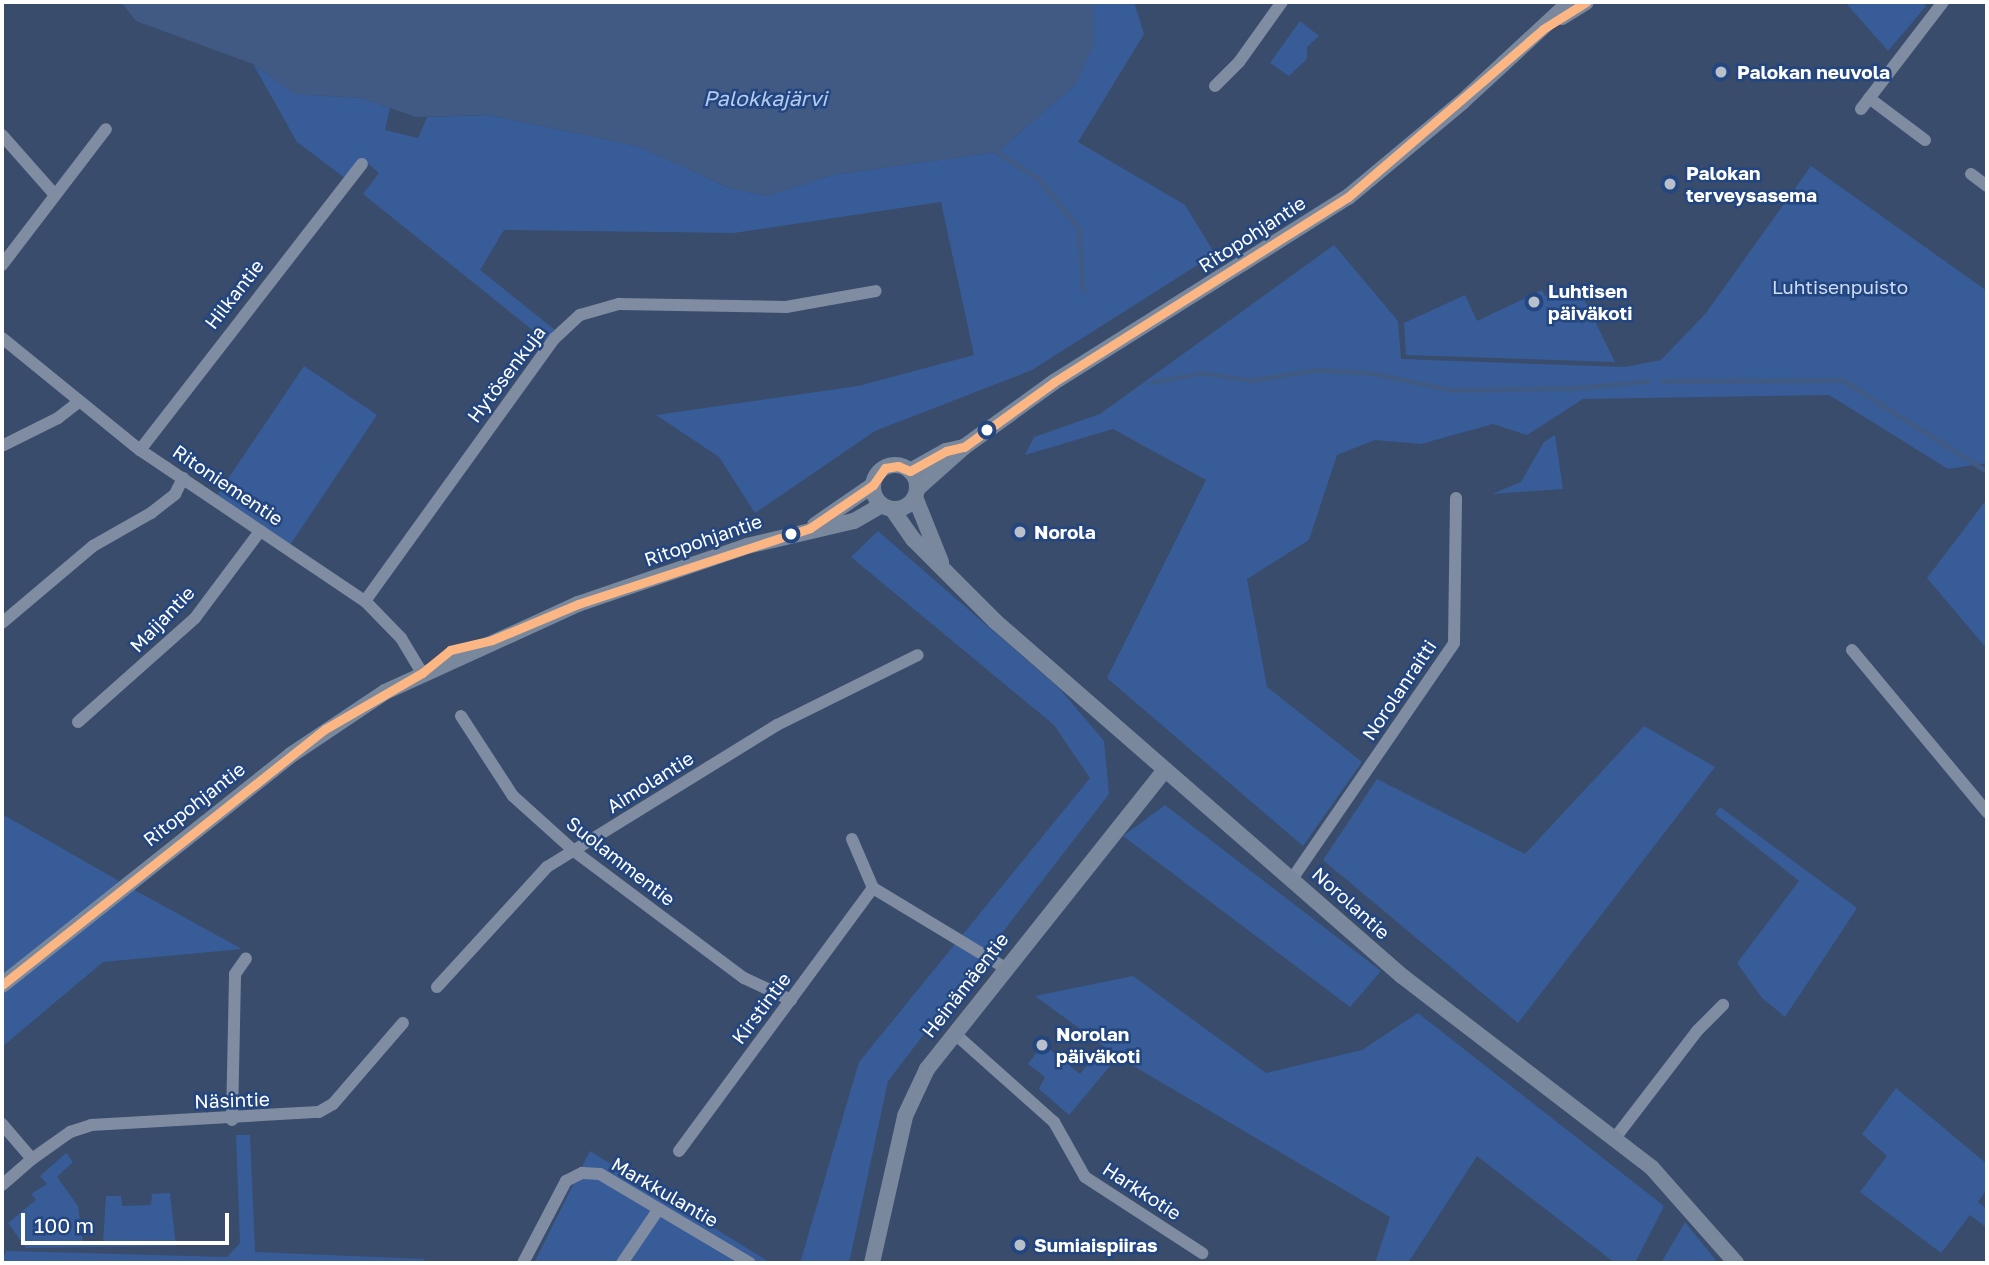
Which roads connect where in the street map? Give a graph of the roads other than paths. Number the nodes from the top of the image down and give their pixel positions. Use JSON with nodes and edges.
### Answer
{"nodes":[{"id":1,"x":1282,"y":2,"type":"edge"},
{"id":2,"x":1570,"y":2,"type":"edge"},
{"id":3,"x":1586,"y":2,"type":"edge"},
{"id":4,"x":1943,"y":2,"type":"edge"},
{"id":5,"x":1543,"y":29,"type":"junction"},
{"id":6,"x":1215,"y":86,"type":"dead end"},
{"id":7,"x":1869,"y":98,"type":"junction"},
{"id":8,"x":1861,"y":109,"type":"dead end"},
{"id":9,"x":106,"y":129,"type":"dead end"},
{"id":10,"x":2,"y":135,"type":"edge"},
{"id":11,"x":1925,"y":140,"type":"dead end"},
{"id":12,"x":362,"y":164,"type":"dead end"},
{"id":13,"x":1971,"y":174,"type":"dead end"},
{"id":14,"x":1987,"y":186,"type":"edge"},
{"id":15,"x":55,"y":195,"type":"junction"},
{"id":16,"x":2,"y":265,"type":"edge"},
{"id":17,"x":876,"y":291,"type":"dead end"},
{"id":18,"x":2,"y":338,"type":"edge"},
{"id":19,"x":78,"y":403,"type":"junction"},
{"id":20,"x":2,"y":446,"type":"edge"},
{"id":21,"x":964,"y":447,"type":"junction"},
{"id":22,"x":140,"y":450,"type":"junction"},
{"id":23,"x":910,"y":471,"type":"junction"},
{"id":24,"x":183,"y":478,"type":"junction"},
{"id":25,"x":873,"y":485,"type":"junction"},
{"id":26,"x":916,"y":492,"type":"junction"},
{"id":27,"x":1456,"y":498,"type":"dead end"},
{"id":28,"x":887,"y":507,"type":"junction"},
{"id":29,"x":810,"y":528,"type":"junction"},
{"id":30,"x":260,"y":531,"type":"junction"},
{"id":31,"x":943,"y":567,"type":"junction"},
{"id":32,"x":365,"y":601,"type":"junction"},
{"id":33,"x":2,"y":622,"type":"edge"},
{"id":34,"x":1852,"y":650,"type":"dead end"},
{"id":35,"x":918,"y":655,"type":"dead end"},
{"id":36,"x":422,"y":673,"type":"junction"},
{"id":37,"x":461,"y":716,"type":"dead end"},
{"id":38,"x":78,"y":722,"type":"dead end"},
{"id":39,"x":1165,"y":770,"type":"junction"},
{"id":40,"x":1987,"y":812,"type":"edge"},
{"id":41,"x":852,"y":839,"type":"dead end"},
{"id":42,"x":574,"y":851,"type":"junction"},
{"id":43,"x":1292,"y":878,"type":"junction"},
{"id":44,"x":873,"y":888,"type":"junction"},
{"id":45,"x":246,"y":958,"type":"dead end"},
{"id":46,"x":1004,"y":967,"type":"junction"},
{"id":47,"x":2,"y":985,"type":"edge"},
{"id":48,"x":437,"y":986,"type":"dead end"},
{"id":49,"x":791,"y":1000,"type":"junction"},
{"id":50,"x":1723,"y":1005,"type":"dead end"},
{"id":51,"x":403,"y":1023,"type":"dead end"},
{"id":52,"x":954,"y":1033,"type":"junction"},
{"id":53,"x":232,"y":1120,"type":"junction"},
{"id":54,"x":2,"y":1124,"type":"edge"},
{"id":55,"x":1615,"y":1138,"type":"junction"},
{"id":56,"x":679,"y":1151,"type":"dead end"},
{"id":57,"x":32,"y":1159,"type":"junction"},
{"id":58,"x":2,"y":1185,"type":"edge"},
{"id":59,"x":658,"y":1210,"type":"junction"},
{"id":60,"x":1202,"y":1253,"type":"dead end"},
{"id":61,"x":523,"y":1263,"type":"edge"},
{"id":62,"x":622,"y":1263,"type":"edge"},
{"id":63,"x":750,"y":1263,"type":"edge"},
{"id":64,"x":872,"y":1263,"type":"edge"},
{"id":65,"x":1736,"y":1263,"type":"edge"}],
"edges":[{"from":1,"to":6,"type":"street"},
{"from":2,"to":5,"type":"main road","name":"Ritopohjantie"},
{"from":3,"to":5,"type":"main road","name":"Ritopohjantie"},
{"from":4,"to":7,"type":"street"},
{"from":5,"to":21,"type":"main road","name":"Ritopohjantie"},
{"from":7,"to":8,"type":"street"},
{"from":7,"to":11,"type":"street"},
{"from":9,"to":15,"type":"street"},
{"from":10,"to":15,"type":"street"},
{"from":12,"to":22,"type":"street","name":"Hilkantie"},
{"from":13,"to":14,"type":"street"},
{"from":15,"to":16,"type":"street"},
{"from":17,"to":32,"type":"street","name":"Hytösenkuja"},
{"from":18,"to":19,"type":"street","name":"Ritoniementie"},
{"from":19,"to":20,"type":"street"},
{"from":19,"to":22,"type":"street","name":"Ritoniementie"},
{"from":21,"to":23,"type":"main road","name":"Ritopohjantie"},
{"from":21,"to":26,"type":"main road","name":"Ritopohjantie"},
{"from":22,"to":24,"type":"street","name":"Ritoniementie"},
{"from":23,"to":25,"type":"main road"},
{"from":23,"to":26,"type":"main road"},
{"from":24,"to":30,"type":"street","name":"Ritoniementie"},
{"from":24,"to":33,"type":"street"},
{"from":25,"to":28,"type":"main road"},
{"from":25,"to":29,"type":"main road","name":"Ritopohjantie"},
{"from":26,"to":28,"type":"main road"},
{"from":26,"to":31,"type":"main road","name":"Norolantie"},
{"from":27,"to":43,"type":"street","name":"Norolanraitti"},
{"from":28,"to":29,"type":"main road","name":"Ritopohjantie"},
{"from":28,"to":31,"type":"main road","name":"Norolantie"},
{"from":29,"to":36,"type":"main road","name":"Ritopohjantie"},
{"from":30,"to":32,"type":"street","name":"Ritoniementie"},
{"from":30,"to":38,"type":"street","name":"Maijantie"},
{"from":31,"to":39,"type":"main road","name":"Norolantie"},
{"from":32,"to":36,"type":"street","name":"Ritoniementie"},
{"from":34,"to":40,"type":"street"},
{"from":35,"to":42,"type":"street","name":"Aimolantie"},
{"from":36,"to":47,"type":"main road","name":"Ritopohjantie"},
{"from":37,"to":42,"type":"street","name":"Suolammentie"},
{"from":39,"to":43,"type":"main road","name":"Norolantie"},
{"from":39,"to":46,"type":"main road","name":"Heinämäentie"},
{"from":41,"to":44,"type":"street"},
{"from":42,"to":48,"type":"street","name":"Aimolantie"},
{"from":42,"to":49,"type":"street","name":"Suolammentie"},
{"from":43,"to":55,"type":"main road","name":"Norolantie"},
{"from":44,"to":46,"type":"street"},
{"from":44,"to":49,"type":"street","name":"Kirstintie"},
{"from":45,"to":53,"type":"street"},
{"from":46,"to":52,"type":"main road","name":"Heinämäentie"},
{"from":49,"to":56,"type":"street","name":"Kirstintie"},
{"from":50,"to":55,"type":"street"},
{"from":51,"to":53,"type":"street","name":"Näsintie"},
{"from":52,"to":60,"type":"street","name":"Harkkotie"},
{"from":52,"to":64,"type":"main road","name":"Heinämäentie"},
{"from":53,"to":57,"type":"street","name":"Näsintie"},
{"from":54,"to":57,"type":"street"},
{"from":55,"to":65,"type":"main road","name":"Norolantie"},
{"from":57,"to":58,"type":"street","name":"Näsintie"},
{"from":59,"to":61,"type":"street","name":"Markkulantie"},
{"from":59,"to":62,"type":"street"},
{"from":59,"to":63,"type":"street","name":"Markkulantie"}]}
